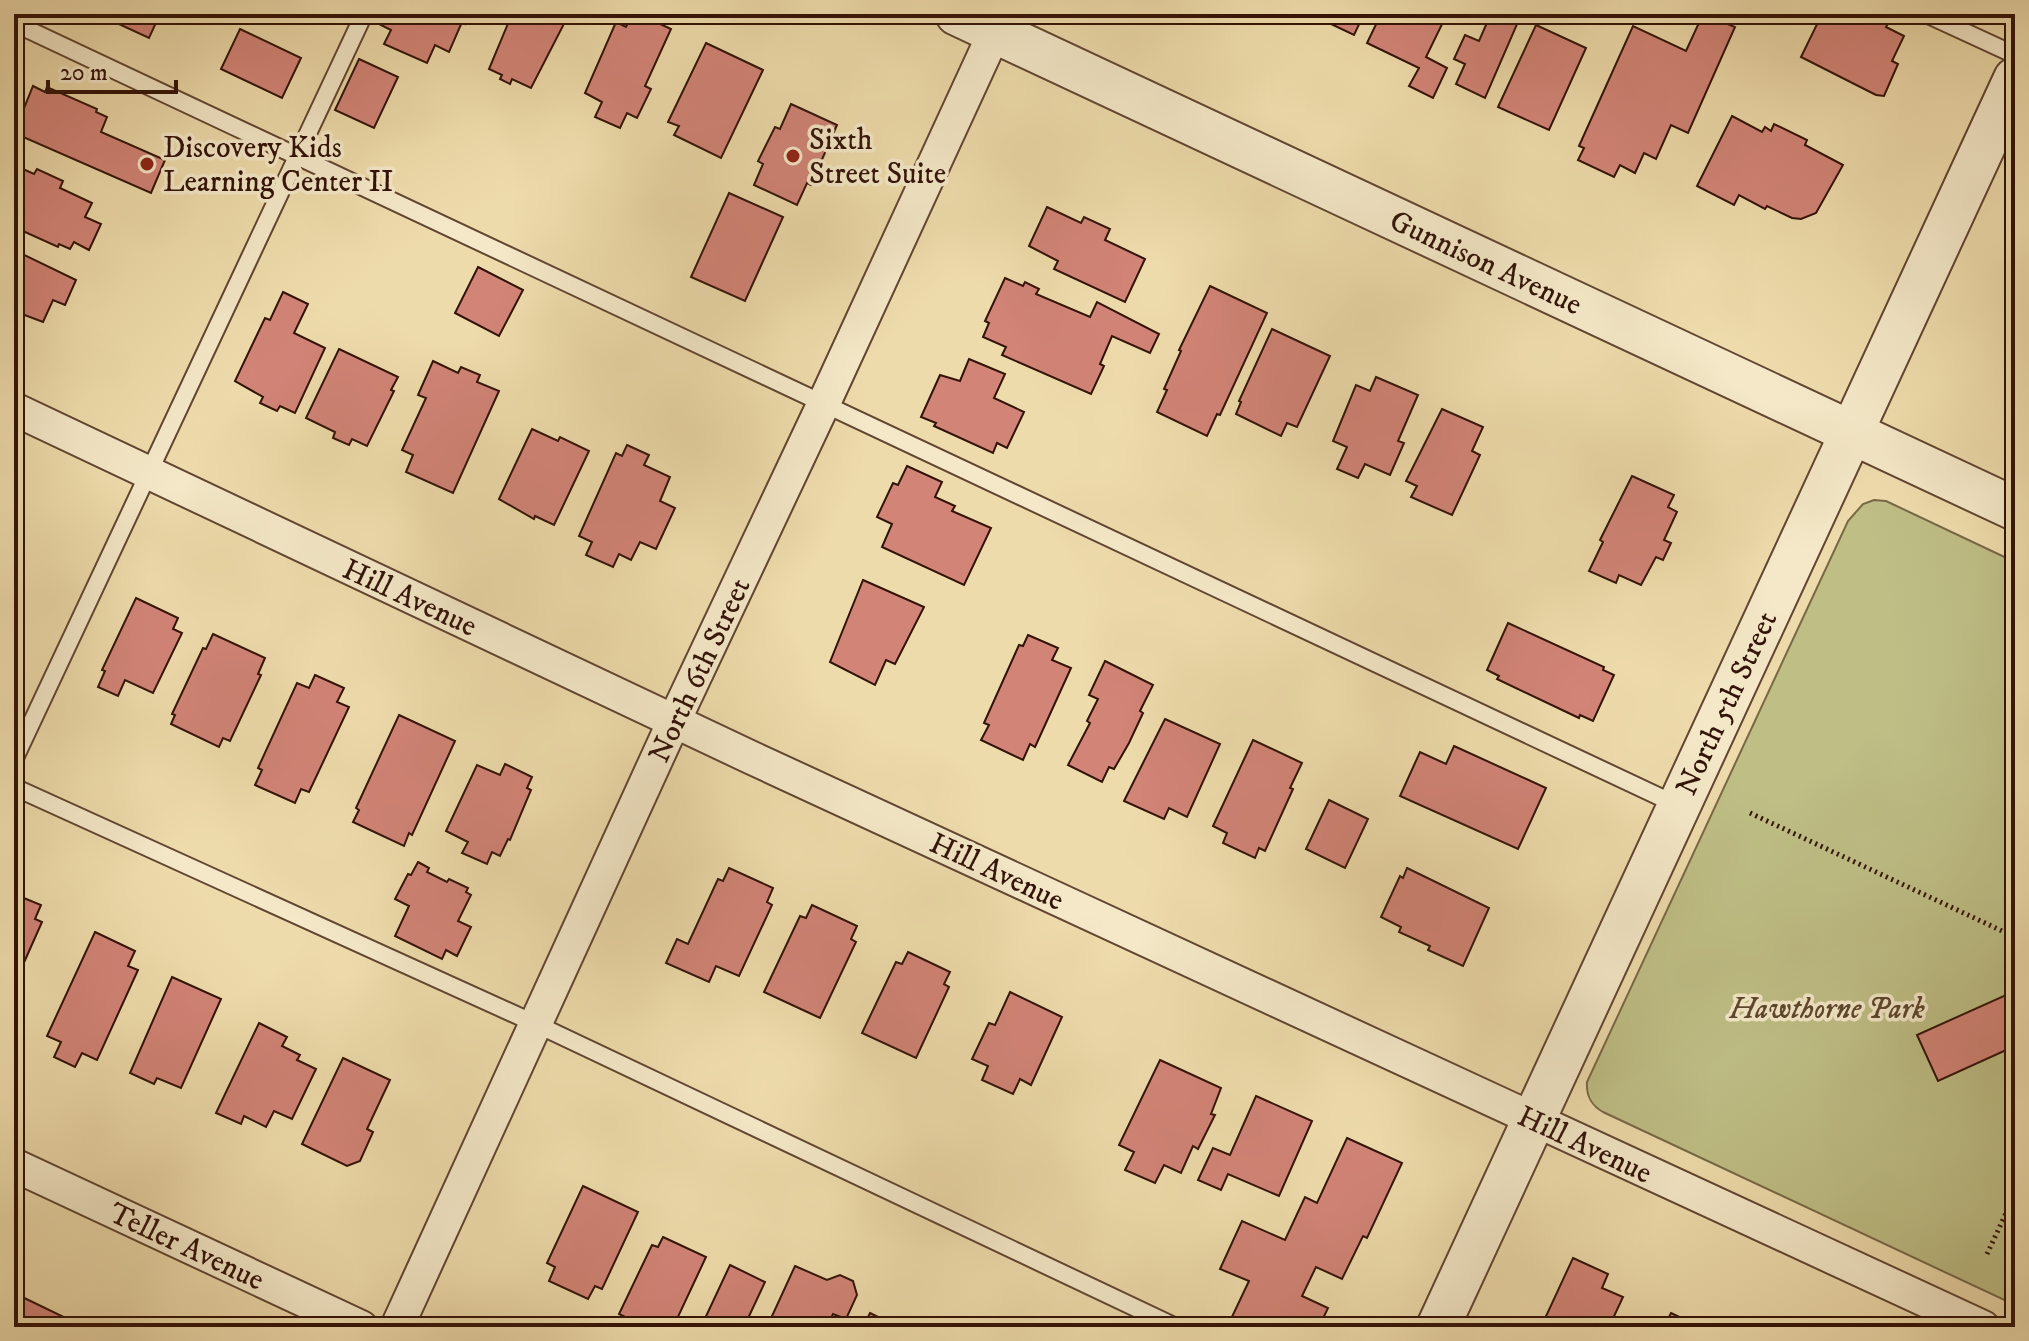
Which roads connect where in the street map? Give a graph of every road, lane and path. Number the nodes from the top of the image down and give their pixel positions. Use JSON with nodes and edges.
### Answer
{"nodes":[{"id":1,"x":364,"y":14,"type":"edge"},
{"id":2,"x":957,"y":14,"type":"edge"},
{"id":3,"x":1926,"y":14,"type":"edge"},
{"id":4,"x":14,"y":23,"type":"edge"},
{"id":5,"x":998,"y":23,"type":"edge"},
{"id":6,"x":2015,"y":55,"type":"edge"},
{"id":7,"x":2015,"y":79,"type":"edge"},
{"id":8,"x":297,"y":157,"type":"junction"},
{"id":9,"x":824,"y":403,"type":"junction"},
{"id":10,"x":14,"y":409,"type":"edge"},
{"id":11,"x":1851,"y":432,"type":"junction"},
{"id":12,"x":150,"y":473,"type":"junction"},
{"id":13,"x":2015,"y":509,"type":"edge"},
{"id":14,"x":674,"y":721,"type":"junction"},
{"id":15,"x":14,"y":760,"type":"edge"},
{"id":16,"x":14,"y":787,"type":"edge"},
{"id":17,"x":1678,"y":806,"type":"junction"},
{"id":18,"x":1750,"y":813,"type":"dead end"},
{"id":19,"x":2015,"y":937,"type":"edge"},
{"id":20,"x":536,"y":1024,"type":"junction"},
{"id":21,"x":1533,"y":1120,"type":"junction"},
{"id":22,"x":14,"y":1165,"type":"edge"},
{"id":23,"x":2015,"y":1194,"type":"edge"},
{"id":24,"x":1987,"y":1254,"type":"dead end"},
{"id":25,"x":361,"y":1327,"type":"edge"},
{"id":26,"x":397,"y":1327,"type":"edge"},
{"id":27,"x":1176,"y":1327,"type":"edge"},
{"id":28,"x":1438,"y":1327,"type":"edge"},
{"id":29,"x":1983,"y":1327,"type":"edge"}],
"edges":[{"from":1,"to":8,"type":"lane"},
{"from":2,"to":5,"type":"street","name":"Gunnison Avenue"},
{"from":3,"to":6,"type":"lane"},
{"from":4,"to":8,"type":"lane"},
{"from":5,"to":9,"type":"street","name":"North 6th Street"},
{"from":5,"to":11,"type":"street","name":"Gunnison Avenue"},
{"from":7,"to":11,"type":"street","name":"North 5th Street"},
{"from":8,"to":9,"type":"lane"},
{"from":8,"to":12,"type":"lane"},
{"from":9,"to":14,"type":"street","name":"North 6th Street"},
{"from":9,"to":17,"type":"lane"},
{"from":10,"to":12,"type":"street","name":"Hill Avenue"},
{"from":11,"to":13,"type":"street","name":"Gunnison Avenue"},
{"from":11,"to":17,"type":"street","name":"North 5th Street"},
{"from":12,"to":14,"type":"street","name":"Hill Avenue"},
{"from":12,"to":15,"type":"lane"},
{"from":14,"to":20,"type":"street","name":"North 6th Street"},
{"from":14,"to":21,"type":"street","name":"Hill Avenue"},
{"from":16,"to":20,"type":"lane"},
{"from":17,"to":21,"type":"street","name":"North 5th Street"},
{"from":18,"to":19,"type":"path"},
{"from":20,"to":26,"type":"street","name":"North 6th Street"},
{"from":20,"to":27,"type":"lane"},
{"from":21,"to":28,"type":"street","name":"North 5th Street"},
{"from":21,"to":29,"type":"street","name":"Hill Avenue"},
{"from":22,"to":25,"type":"street","name":"Teller Avenue"},
{"from":23,"to":24,"type":"path"}]}
